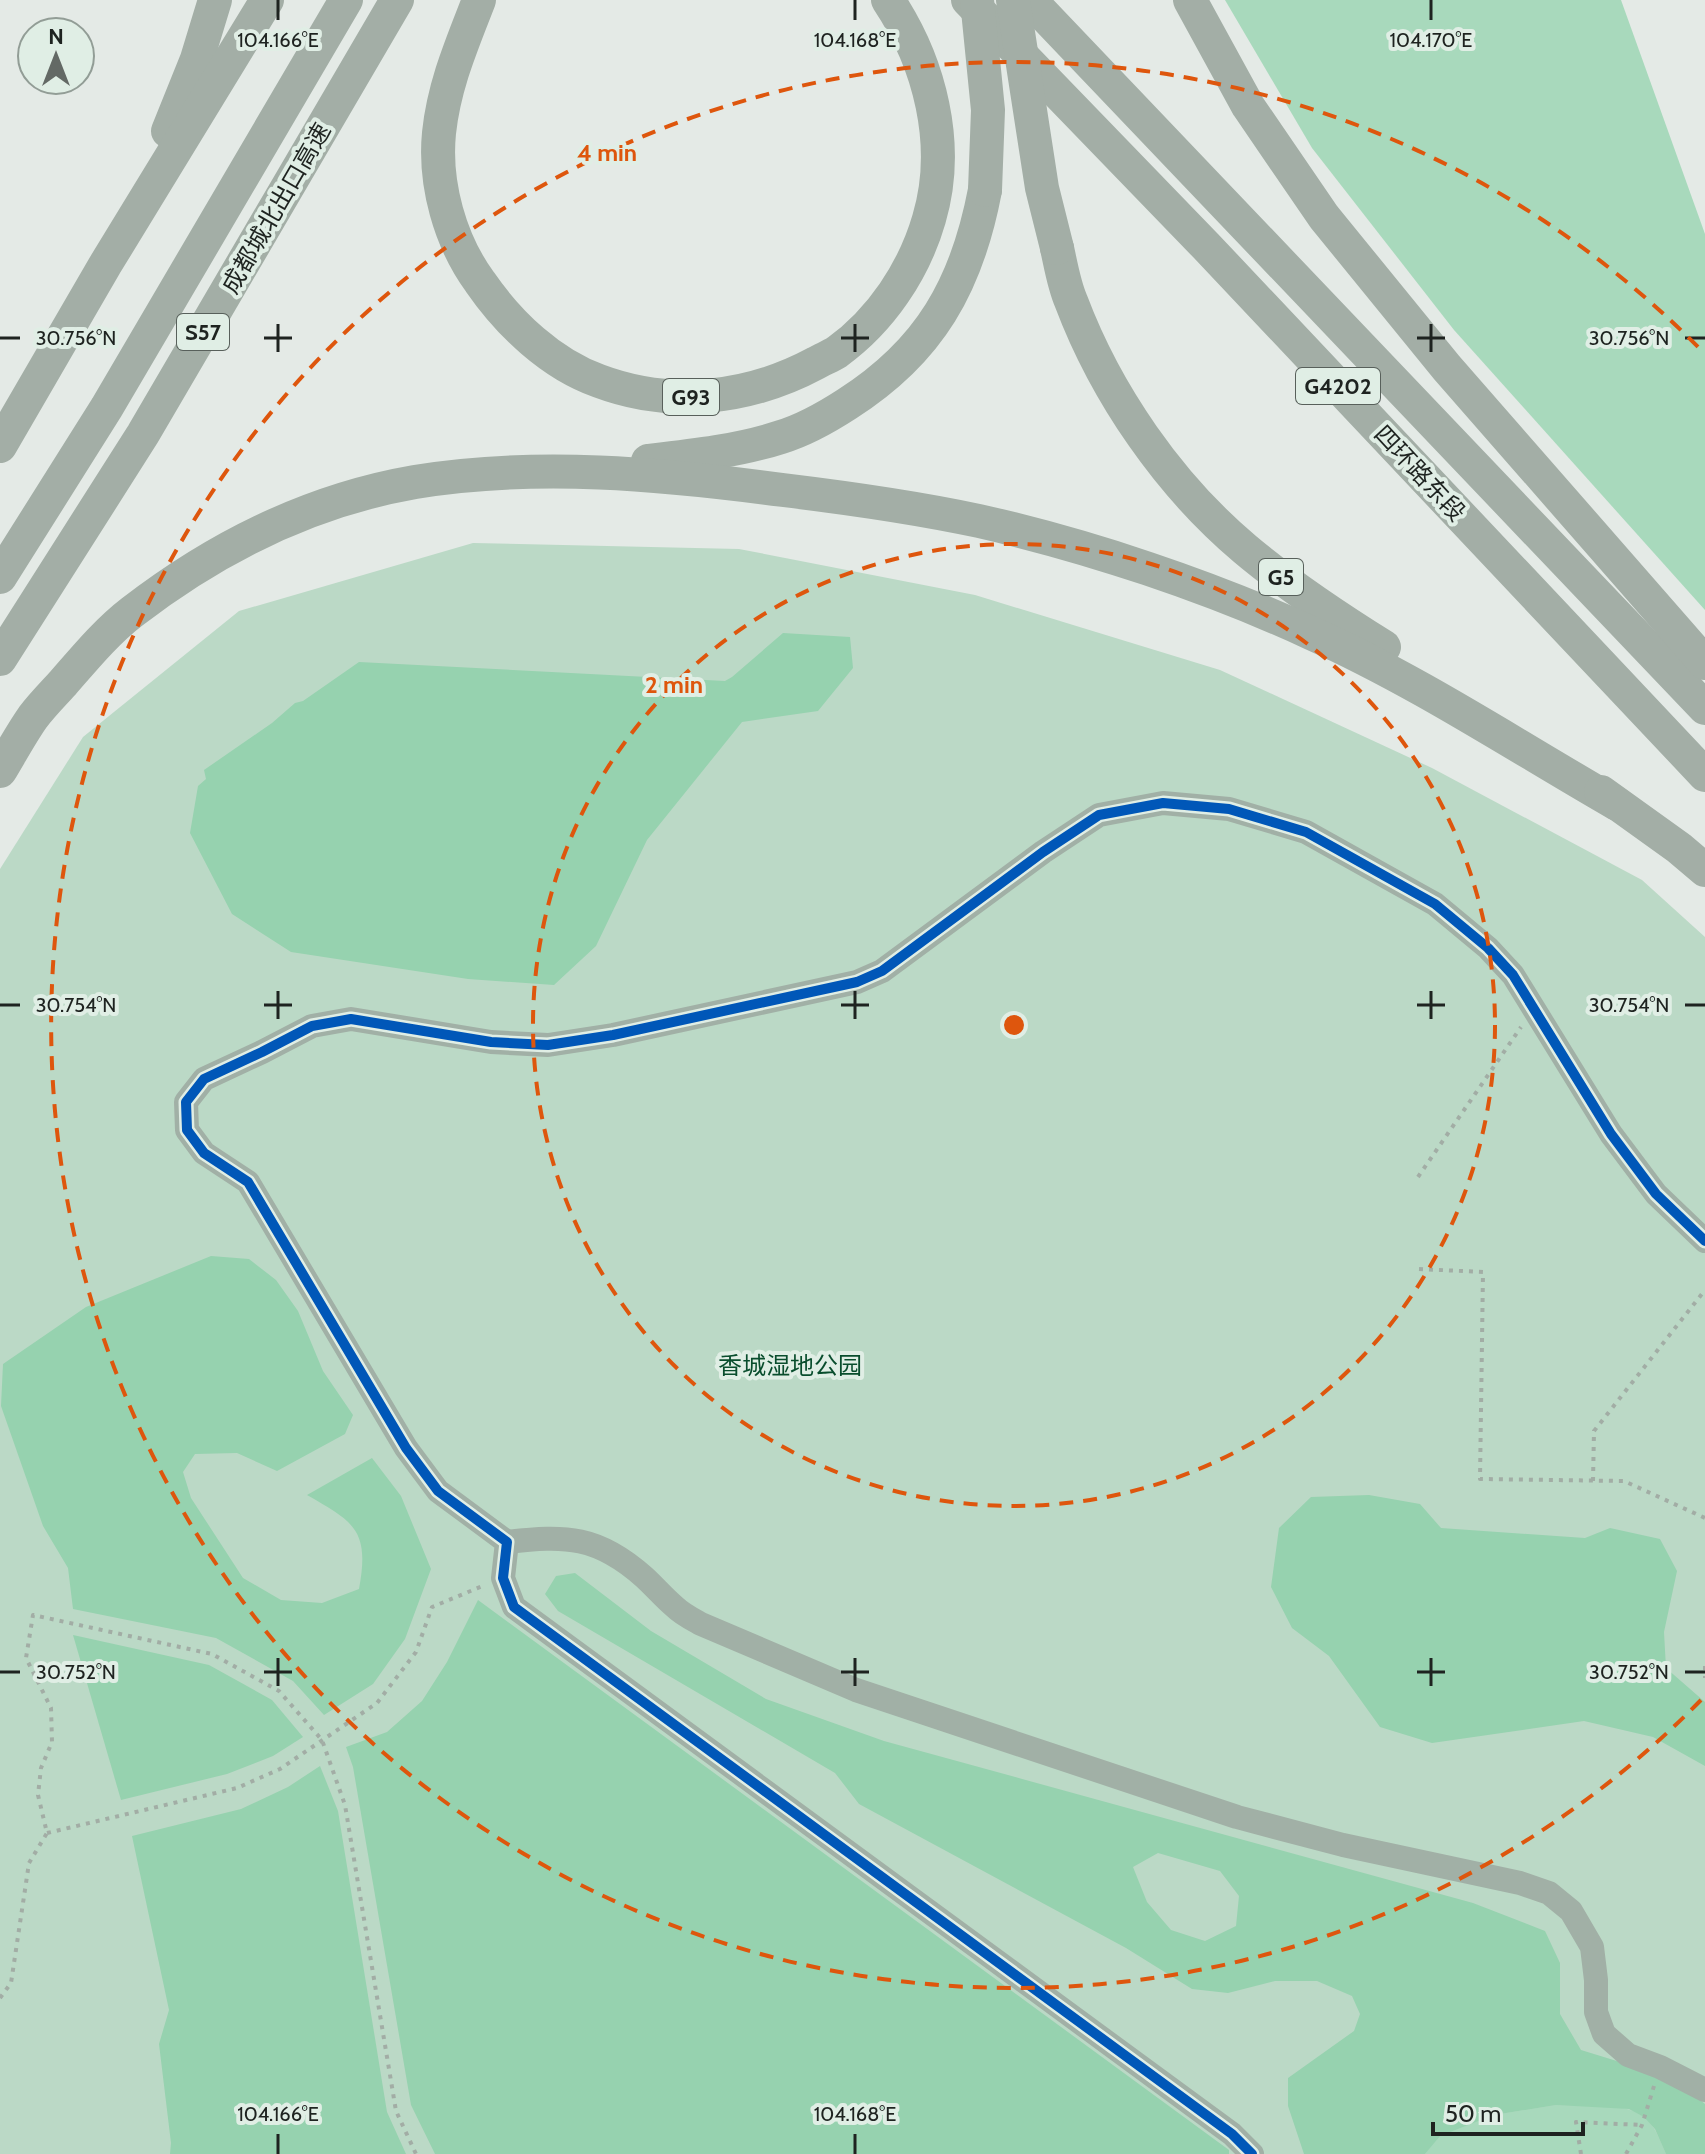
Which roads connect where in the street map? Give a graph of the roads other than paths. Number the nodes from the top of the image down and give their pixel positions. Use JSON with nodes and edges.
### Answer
{"nodes":[{"id":1,"x":215,"y":0,"type":"edge"},
{"id":2,"x":267,"y":0,"type":"edge"},
{"id":3,"x":346,"y":0,"type":"edge"},
{"id":4,"x":397,"y":0,"type":"edge"},
{"id":5,"x":479,"y":0,"type":"edge"},
{"id":6,"x":888,"y":0,"type":"edge"},
{"id":7,"x":968,"y":0,"type":"edge"},
{"id":8,"x":977,"y":0,"type":"edge"},
{"id":9,"x":1013,"y":0,"type":"edge"},
{"id":10,"x":1030,"y":0,"type":"edge"},
{"id":11,"x":1190,"y":0,"type":"edge"},
{"id":12,"x":105,"y":265,"type":"junction"},
{"id":13,"x":0,"y":446,"type":"edge"},
{"id":14,"x":548,"y":472,"type":"junction"},
{"id":15,"x":0,"y":577,"type":"edge"},
{"id":16,"x":0,"y":659,"type":"edge"},
{"id":17,"x":1705,"y":663,"type":"edge"},
{"id":18,"x":1705,"y":708,"type":"edge"},
{"id":19,"x":0,"y":771,"type":"edge"},
{"id":20,"x":1705,"y":775,"type":"edge"},
{"id":21,"x":1617,"y":804,"type":"junction"},
{"id":22,"x":1705,"y":870,"type":"edge"},
{"id":23,"x":1705,"y":1241,"type":"edge"},
{"id":24,"x":507,"y":1542,"type":"junction"},
{"id":25,"x":1705,"y":2090,"type":"edge"},
{"id":26,"x":1252,"y":2154,"type":"edge"}],
"edges":[{"from":1,"to":12,"type":"highway"},
{"from":2,"to":12,"type":"highway"},
{"from":3,"to":15,"type":"highway","name":"成都城北出口高速","number":"S57"},
{"from":4,"to":16,"type":"highway","name":"成都城北出口高速","number":"S57"},
{"from":5,"to":6,"type":"highway","number":"G93"},
{"from":7,"to":20,"type":"highway","name":"四环路东段","number":"G4202"},
{"from":8,"to":14,"type":"highway","bridge":true},
{"from":9,"to":21,"type":"highway","number":"G5","bridge":true},
{"from":10,"to":18,"type":"highway","name":"四环路东段","number":"G4202"},
{"from":11,"to":17,"type":"highway"},
{"from":12,"to":13,"type":"highway"},
{"from":14,"to":19,"type":"highway"},
{"from":14,"to":21,"type":"highway"},
{"from":21,"to":22,"type":"highway","number":"G5"},
{"from":23,"to":24,"type":"street"},
{"from":24,"to":25,"type":"street"},
{"from":24,"to":26,"type":"street"}]}
